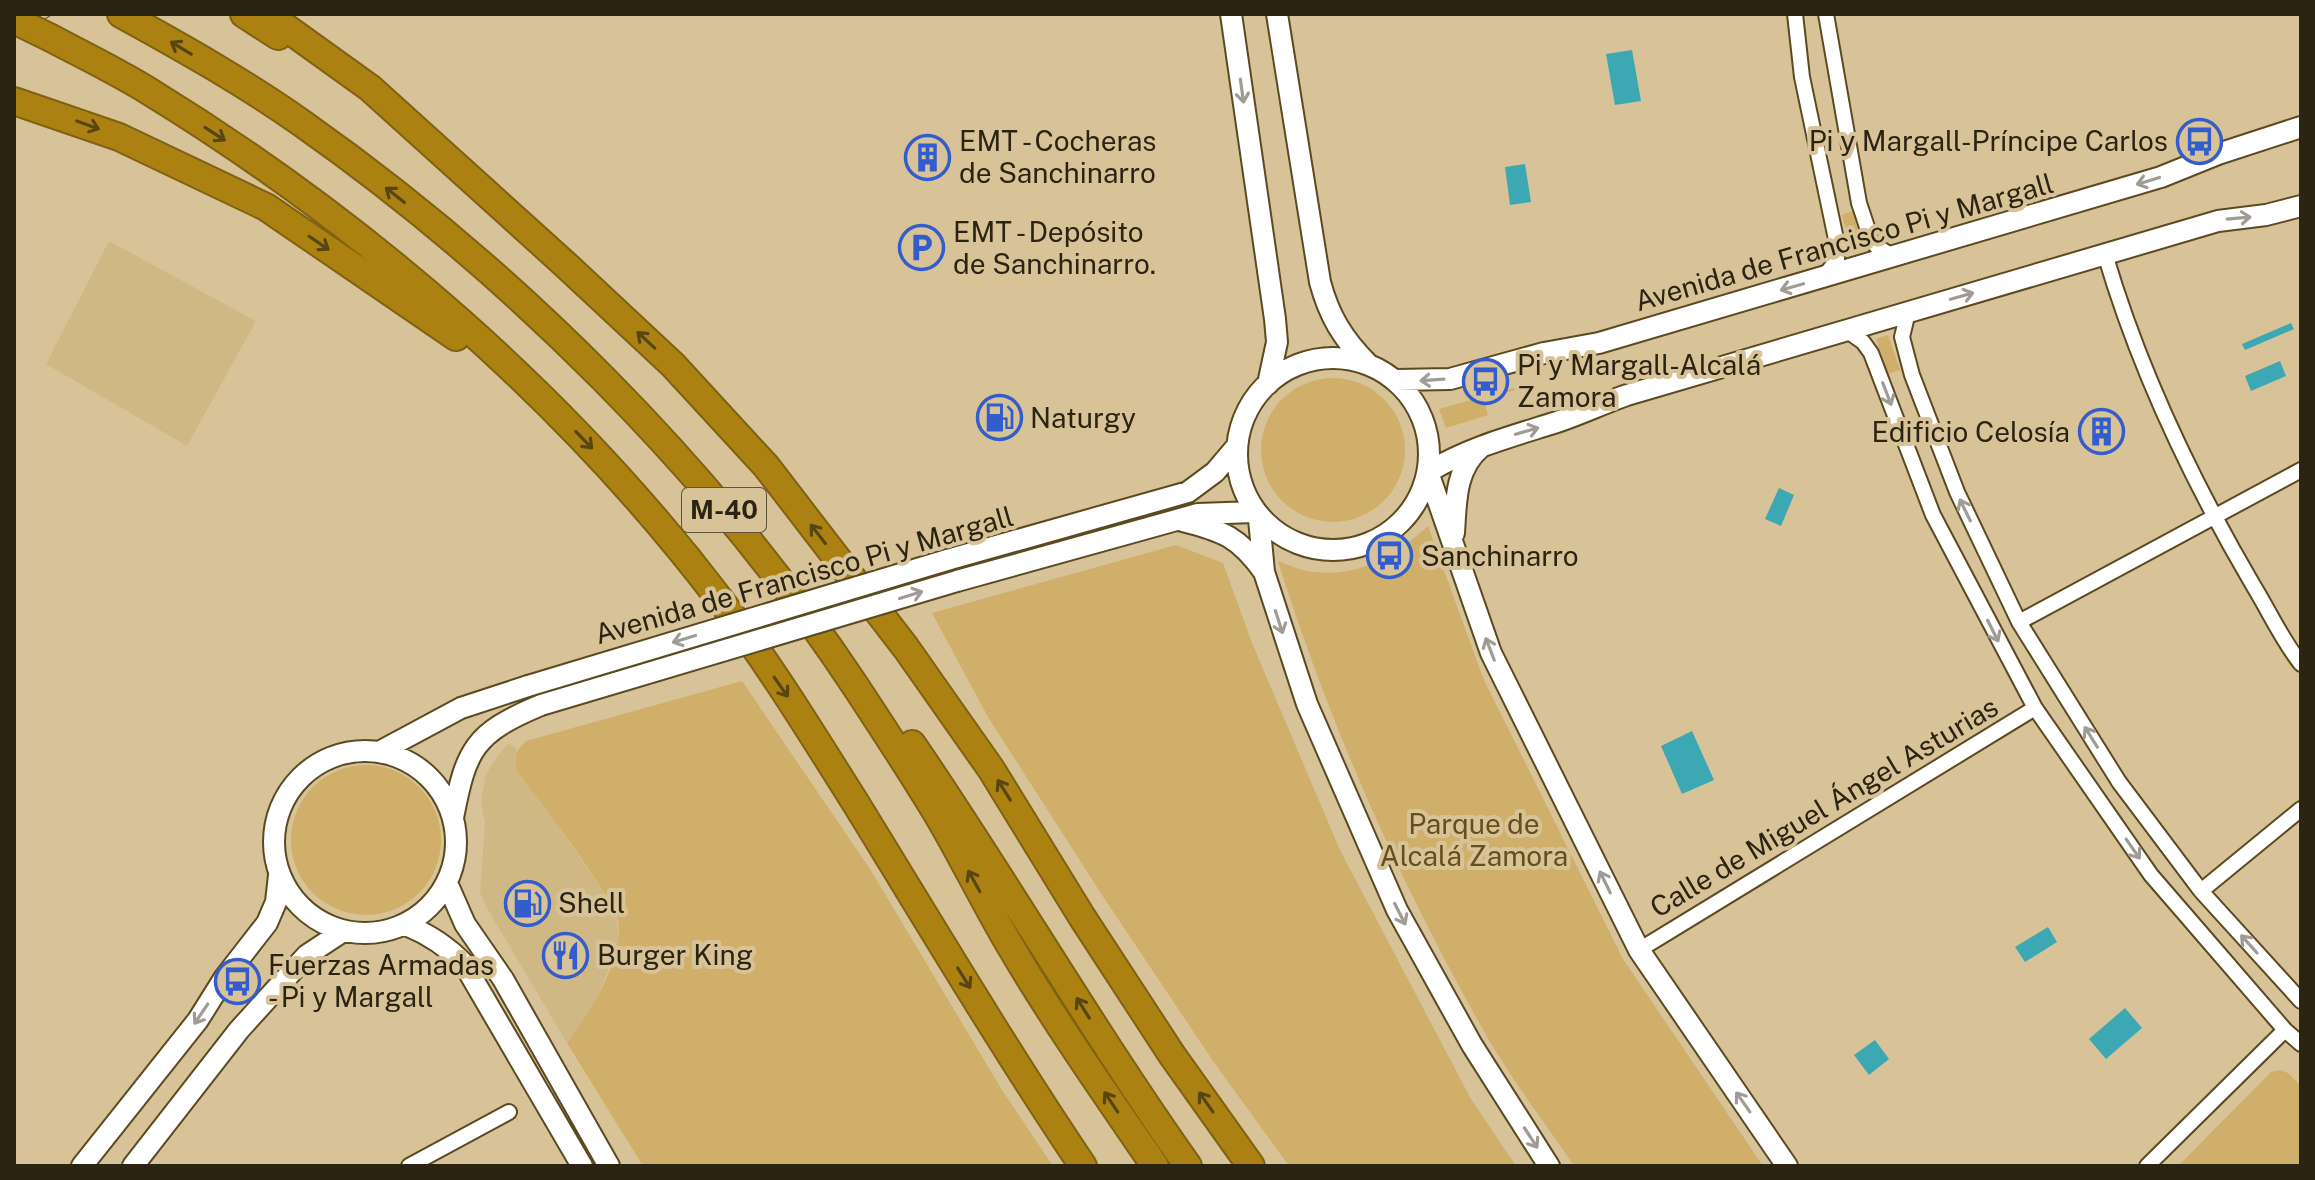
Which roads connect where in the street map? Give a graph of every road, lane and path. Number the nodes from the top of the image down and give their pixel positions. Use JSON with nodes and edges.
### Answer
{"nodes":[{"id":1,"x":121,"y":14,"type":"edge"},
{"id":2,"x":244,"y":14,"type":"edge"},
{"id":3,"x":267,"y":14,"type":"edge"},
{"id":4,"x":1231,"y":14,"type":"edge"},
{"id":5,"x":1277,"y":14,"type":"edge"},
{"id":6,"x":1795,"y":14,"type":"edge"},
{"id":7,"x":1826,"y":14,"type":"edge"},
{"id":8,"x":14,"y":20,"type":"edge"},
{"id":9,"x":14,"y":101,"type":"edge"},
{"id":10,"x":2301,"y":127,"type":"edge"},
{"id":11,"x":473,"y":182,"type":"junction"},
{"id":12,"x":2301,"y":206,"type":"edge"},
{"id":13,"x":435,"y":226,"type":"junction"},
{"id":14,"x":2105,"y":254,"type":"junction"},
{"id":15,"x":1892,"y":256,"type":"junction"},
{"id":16,"x":1823,"y":277,"type":"junction"},
{"id":17,"x":1908,"y":312,"type":"junction"},
{"id":18,"x":1846,"y":330,"type":"junction"},
{"id":19,"x":1368,"y":364,"type":"junction"},
{"id":20,"x":1396,"y":380,"type":"junction"},
{"id":21,"x":1268,"y":384,"type":"junction"},
{"id":22,"x":528,"y":386,"type":"junction"},
{"id":23,"x":1237,"y":446,"type":"junction"},
{"id":24,"x":1483,"y":446,"type":"junction"},
{"id":25,"x":2301,"y":470,"type":"edge"},
{"id":26,"x":1430,"y":473,"type":"junction"},
{"id":27,"x":1256,"y":515,"type":"junction"},
{"id":28,"x":2214,"y":518,"type":"junction"},
{"id":29,"x":1179,"y":520,"type":"junction"},
{"id":30,"x":1453,"y":541,"type":"junction"},
{"id":31,"x":1264,"y":572,"type":"junction"},
{"id":32,"x":2019,"y":622,"type":"junction"},
{"id":33,"x":2301,"y":664,"type":"edge"},
{"id":34,"x":2035,"y":708,"type":"junction"},
{"id":35,"x":379,"y":752,"type":"junction"},
{"id":36,"x":2301,"y":809,"type":"edge"},
{"id":37,"x":453,"y":818,"type":"junction"},
{"id":38,"x":279,"y":875,"type":"junction"},
{"id":39,"x":447,"y":883,"type":"junction"},
{"id":40,"x":2201,"y":891,"type":"junction"},
{"id":41,"x":406,"y":925,"type":"junction"},
{"id":42,"x":342,"y":932,"type":"junction"},
{"id":43,"x":1639,"y":950,"type":"junction"},
{"id":44,"x":2301,"y":1001,"type":"edge"},
{"id":45,"x":2285,"y":1030,"type":"junction"},
{"id":46,"x":2301,"y":1033,"type":"edge"},
{"id":47,"x":2301,"y":1044,"type":"edge"},
{"id":48,"x":509,"y":1112,"type":"dead end"},
{"id":49,"x":82,"y":1166,"type":"edge"},
{"id":50,"x":133,"y":1166,"type":"edge"},
{"id":51,"x":409,"y":1166,"type":"edge"},
{"id":52,"x":582,"y":1166,"type":"edge"},
{"id":53,"x":609,"y":1166,"type":"edge"},
{"id":54,"x":1083,"y":1166,"type":"edge"},
{"id":55,"x":1155,"y":1166,"type":"edge"},
{"id":56,"x":1188,"y":1166,"type":"edge"},
{"id":57,"x":1251,"y":1166,"type":"edge"},
{"id":58,"x":1549,"y":1166,"type":"edge"},
{"id":59,"x":1787,"y":1166,"type":"edge"},
{"id":60,"x":2147,"y":1166,"type":"edge"}],
"edges":[{"from":13,"to":1,"type":"highway","number":"M-40","one_way":true},
{"from":2,"to":11,"type":"highway"},
{"from":3,"to":11,"type":"highway"},
{"from":4,"to":21,"type":"street","one_way":true},
{"from":5,"to":19,"type":"street"},
{"from":6,"to":16,"type":"street"},
{"from":7,"to":15,"type":"street"},
{"from":8,"to":22,"type":"highway","number":"M-40","one_way":true,"bridge":true},
{"from":9,"to":22,"type":"highway","one_way":true},
{"from":10,"to":15,"type":"street","name":"Avenida de Francisco Pi y Margall","one_way":true},
{"from":57,"to":11,"type":"highway","one_way":true},
{"from":14,"to":12,"type":"street","one_way":true},
{"from":55,"to":13,"type":"highway","number":"M-40","one_way":true},
{"from":56,"to":13,"type":"highway","one_way":true},
{"from":17,"to":14,"type":"street","one_way":true},
{"from":14,"to":28,"type":"street"},
{"from":15,"to":16,"type":"street","name":"Avenida de Francisco Pi y Margall"},
{"from":16,"to":20,"type":"street","name":"Avenida de Francisco Pi y Margall","one_way":true},
{"from":17,"to":18,"type":"street"},
{"from":32,"to":17,"type":"street","one_way":true},
{"from":24,"to":18,"type":"street","one_way":true},
{"from":18,"to":34,"type":"street","one_way":true},
{"from":19,"to":20,"type":"street"},
{"from":19,"to":21,"type":"street"},
{"from":20,"to":26,"type":"street"},
{"from":21,"to":23,"type":"street"},
{"from":22,"to":54,"type":"highway","number":"M-40","one_way":true},
{"from":23,"to":27,"type":"street"},
{"from":23,"to":35,"type":"street","name":"Avenida de Francisco Pi y Margall","one_way":true,"bridge":true},
{"from":24,"to":26,"type":"street"},
{"from":24,"to":30,"type":"street"},
{"from":25,"to":28,"type":"street"},
{"from":26,"to":27,"type":"street"},
{"from":26,"to":30,"type":"street"},
{"from":27,"to":29,"type":"street","name":"Avenida de Francisco Pi y Margall"},
{"from":27,"to":31,"type":"street"},
{"from":28,"to":32,"type":"street"},
{"from":28,"to":33,"type":"street"},
{"from":29,"to":31,"type":"street"},
{"from":37,"to":29,"type":"street","name":"Avenida de Francisco Pi y Margall","one_way":true,"bridge":true},
{"from":43,"to":30,"type":"street","one_way":true},
{"from":31,"to":58,"type":"street","one_way":true},
{"from":40,"to":32,"type":"street","one_way":true},
{"from":34,"to":43,"type":"street","name":"Calle de Miguel Ángel Asturias"},
{"from":34,"to":45,"type":"street","one_way":true},
{"from":35,"to":37,"type":"street"},
{"from":35,"to":38,"type":"street"},
{"from":36,"to":40,"type":"street"},
{"from":37,"to":39,"type":"street"},
{"from":38,"to":42,"type":"street"},
{"from":38,"to":49,"type":"street","one_way":true},
{"from":39,"to":41,"type":"street"},
{"from":39,"to":53,"type":"street"},
{"from":44,"to":40,"type":"street","one_way":true},
{"from":41,"to":42,"type":"street"},
{"from":41,"to":52,"type":"street"},
{"from":42,"to":50,"type":"street"},
{"from":59,"to":43,"type":"street","one_way":true},
{"from":45,"to":46,"type":"street"},
{"from":45,"to":47,"type":"street"},
{"from":45,"to":60,"type":"street"},
{"from":48,"to":51,"type":"street"}]}
